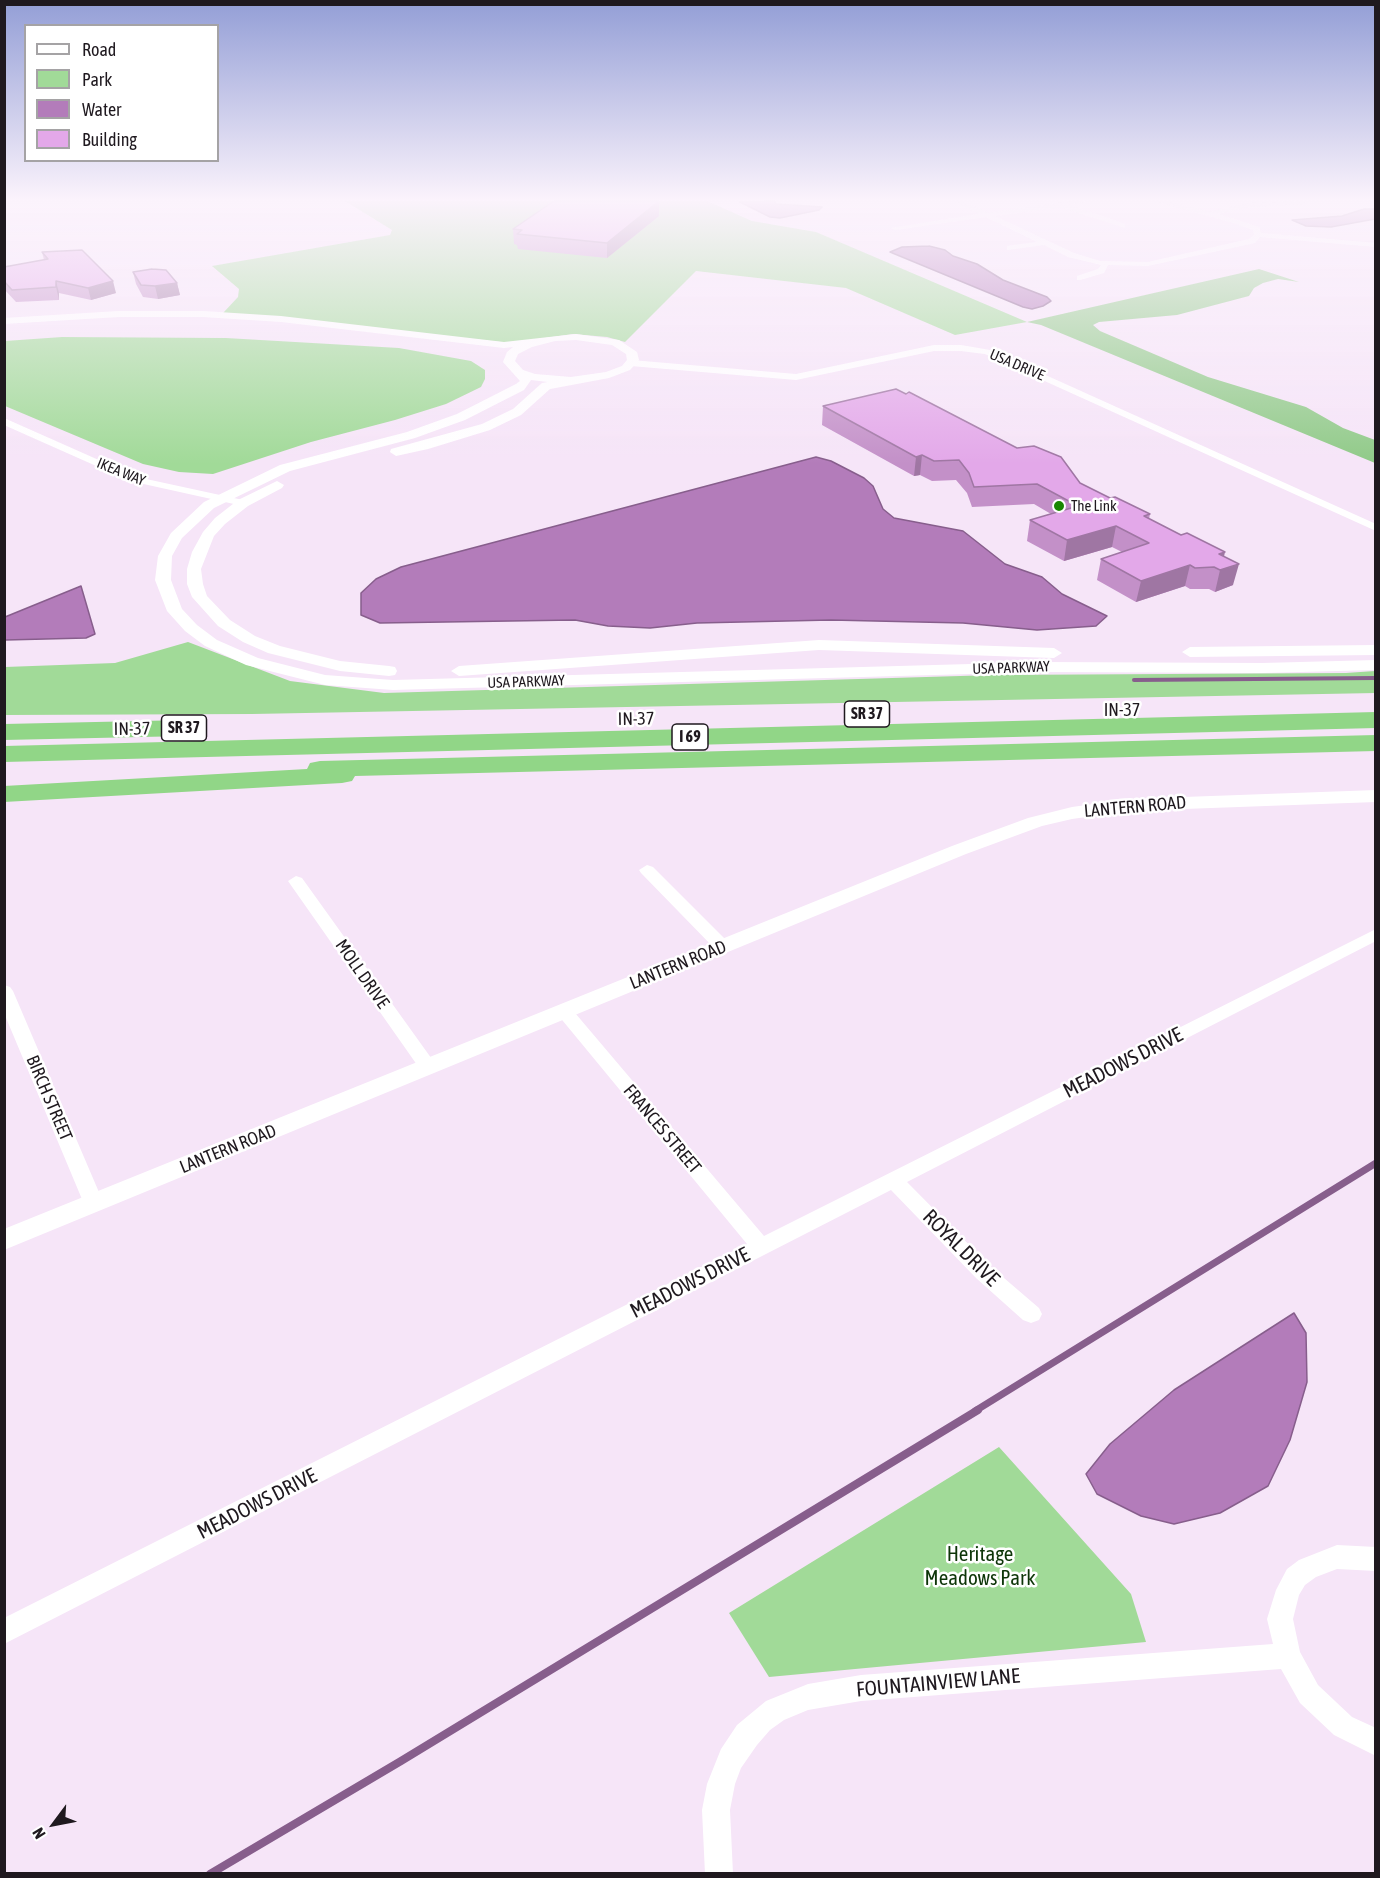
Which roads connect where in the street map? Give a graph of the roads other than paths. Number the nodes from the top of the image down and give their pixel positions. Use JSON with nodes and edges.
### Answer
{"nodes":[{"id":1,"x":4,"y":321,"type":"edge"},
{"id":2,"x":4,"y":329,"type":"edge"},
{"id":3,"x":536,"y":342,"type":"junction"},
{"id":4,"x":631,"y":363,"type":"junction"},
{"id":5,"x":514,"y":367,"type":"junction"},
{"id":6,"x":571,"y":381,"type":"junction"},
{"id":7,"x":4,"y":421,"type":"edge"},
{"id":8,"x":220,"y":498,"type":"junction"},
{"id":9,"x":243,"y":503,"type":"junction"},
{"id":10,"x":1376,"y":528,"type":"edge"},
{"id":11,"x":1376,"y":650,"type":"edge"},
{"id":12,"x":1376,"y":665,"type":"edge"},
{"id":13,"x":1376,"y":707,"type":"edge"},
{"id":14,"x":1376,"y":720,"type":"edge"},
{"id":15,"x":6,"y":737,"type":"edge"},
{"id":16,"x":1376,"y":743,"type":"edge"},
{"id":17,"x":539,"y":764,"type":"junction"},
{"id":18,"x":4,"y":776,"type":"edge"},
{"id":19,"x":4,"y":794,"type":"edge"},
{"id":20,"x":1373,"y":799,"type":"edge"},
{"id":21,"x":647,"y":870,"type":"dead end"},
{"id":22,"x":296,"y":881,"type":"dead end"},
{"id":23,"x":1376,"y":934,"type":"edge"},
{"id":24,"x":723,"y":947,"type":"junction"},
{"id":25,"x":4,"y":992,"type":"edge"},
{"id":26,"x":564,"y":1011,"type":"junction"},
{"id":27,"x":428,"y":1067,"type":"junction"},
{"id":28,"x":893,"y":1180,"type":"junction"},
{"id":29,"x":94,"y":1204,"type":"junction"},
{"id":30,"x":4,"y":1240,"type":"edge"},
{"id":31,"x":761,"y":1247,"type":"junction"},
{"id":32,"x":1031,"y":1314,"type":"dead end"},
{"id":33,"x":1376,"y":1559,"type":"edge"},
{"id":34,"x":4,"y":1632,"type":"edge"},
{"id":35,"x":1288,"y":1656,"type":"junction"},
{"id":36,"x":1376,"y":1743,"type":"edge"},
{"id":37,"x":719,"y":1874,"type":"edge"}],
"edges":[{"from":1,"to":3,"type":"street","name":"USA PARKWAY"},
{"from":2,"to":5,"type":"street","name":"USA PARKWAY"},
{"from":3,"to":4,"type":"street","name":"USA PARKWAY"},
{"from":3,"to":5,"type":"street","name":"USA PARKWAY"},
{"from":4,"to":6,"type":"street","name":"USA PARKWAY"},
{"from":4,"to":10,"type":"street","name":"USA DRIVE"},
{"from":5,"to":6,"type":"street","name":"USA PARKWAY"},
{"from":5,"to":8,"type":"street","name":"USA PARKWAY"},
{"from":6,"to":9,"type":"street","name":"USA PARKWAY"},
{"from":7,"to":8,"type":"street","name":"IKEA WAY"},
{"from":8,"to":9,"type":"street","name":"IKEA WAY"},
{"from":8,"to":12,"type":"street","name":"USA PARKWAY"},
{"from":9,"to":11,"type":"street","name":"USA PARKWAY"},
{"from":13,"to":15,"type":"highway","name":"IN-37","number":"SR 37"},
{"from":14,"to":15,"type":"highway","number":"I 69"},
{"from":16,"to":17,"type":"highway","number":"I 69"},
{"from":17,"to":18,"type":"highway","number":"I 69"},
{"from":17,"to":19,"type":"highway"},
{"from":20,"to":24,"type":"street","name":"LANTERN ROAD"},
{"from":21,"to":24,"type":"street"},
{"from":22,"to":27,"type":"street","name":"MOLL DRIVE"},
{"from":23,"to":28,"type":"street","name":"MEADOWS DRIVE"},
{"from":24,"to":26,"type":"street","name":"LANTERN ROAD"},
{"from":25,"to":29,"type":"street","name":"BIRCH STREET"},
{"from":26,"to":27,"type":"street","name":"LANTERN ROAD"},
{"from":26,"to":31,"type":"street","name":"FRANCES STREET"},
{"from":27,"to":29,"type":"street","name":"LANTERN ROAD"},
{"from":28,"to":31,"type":"street","name":"MEADOWS DRIVE"},
{"from":28,"to":32,"type":"street","name":"ROYAL DRIVE"},
{"from":29,"to":30,"type":"street","name":"LANTERN ROAD"},
{"from":31,"to":34,"type":"street","name":"MEADOWS DRIVE"},
{"from":33,"to":35,"type":"street"},
{"from":35,"to":36,"type":"street"},
{"from":35,"to":37,"type":"street","name":"FOUNTAINVIEW LANE"}]}
